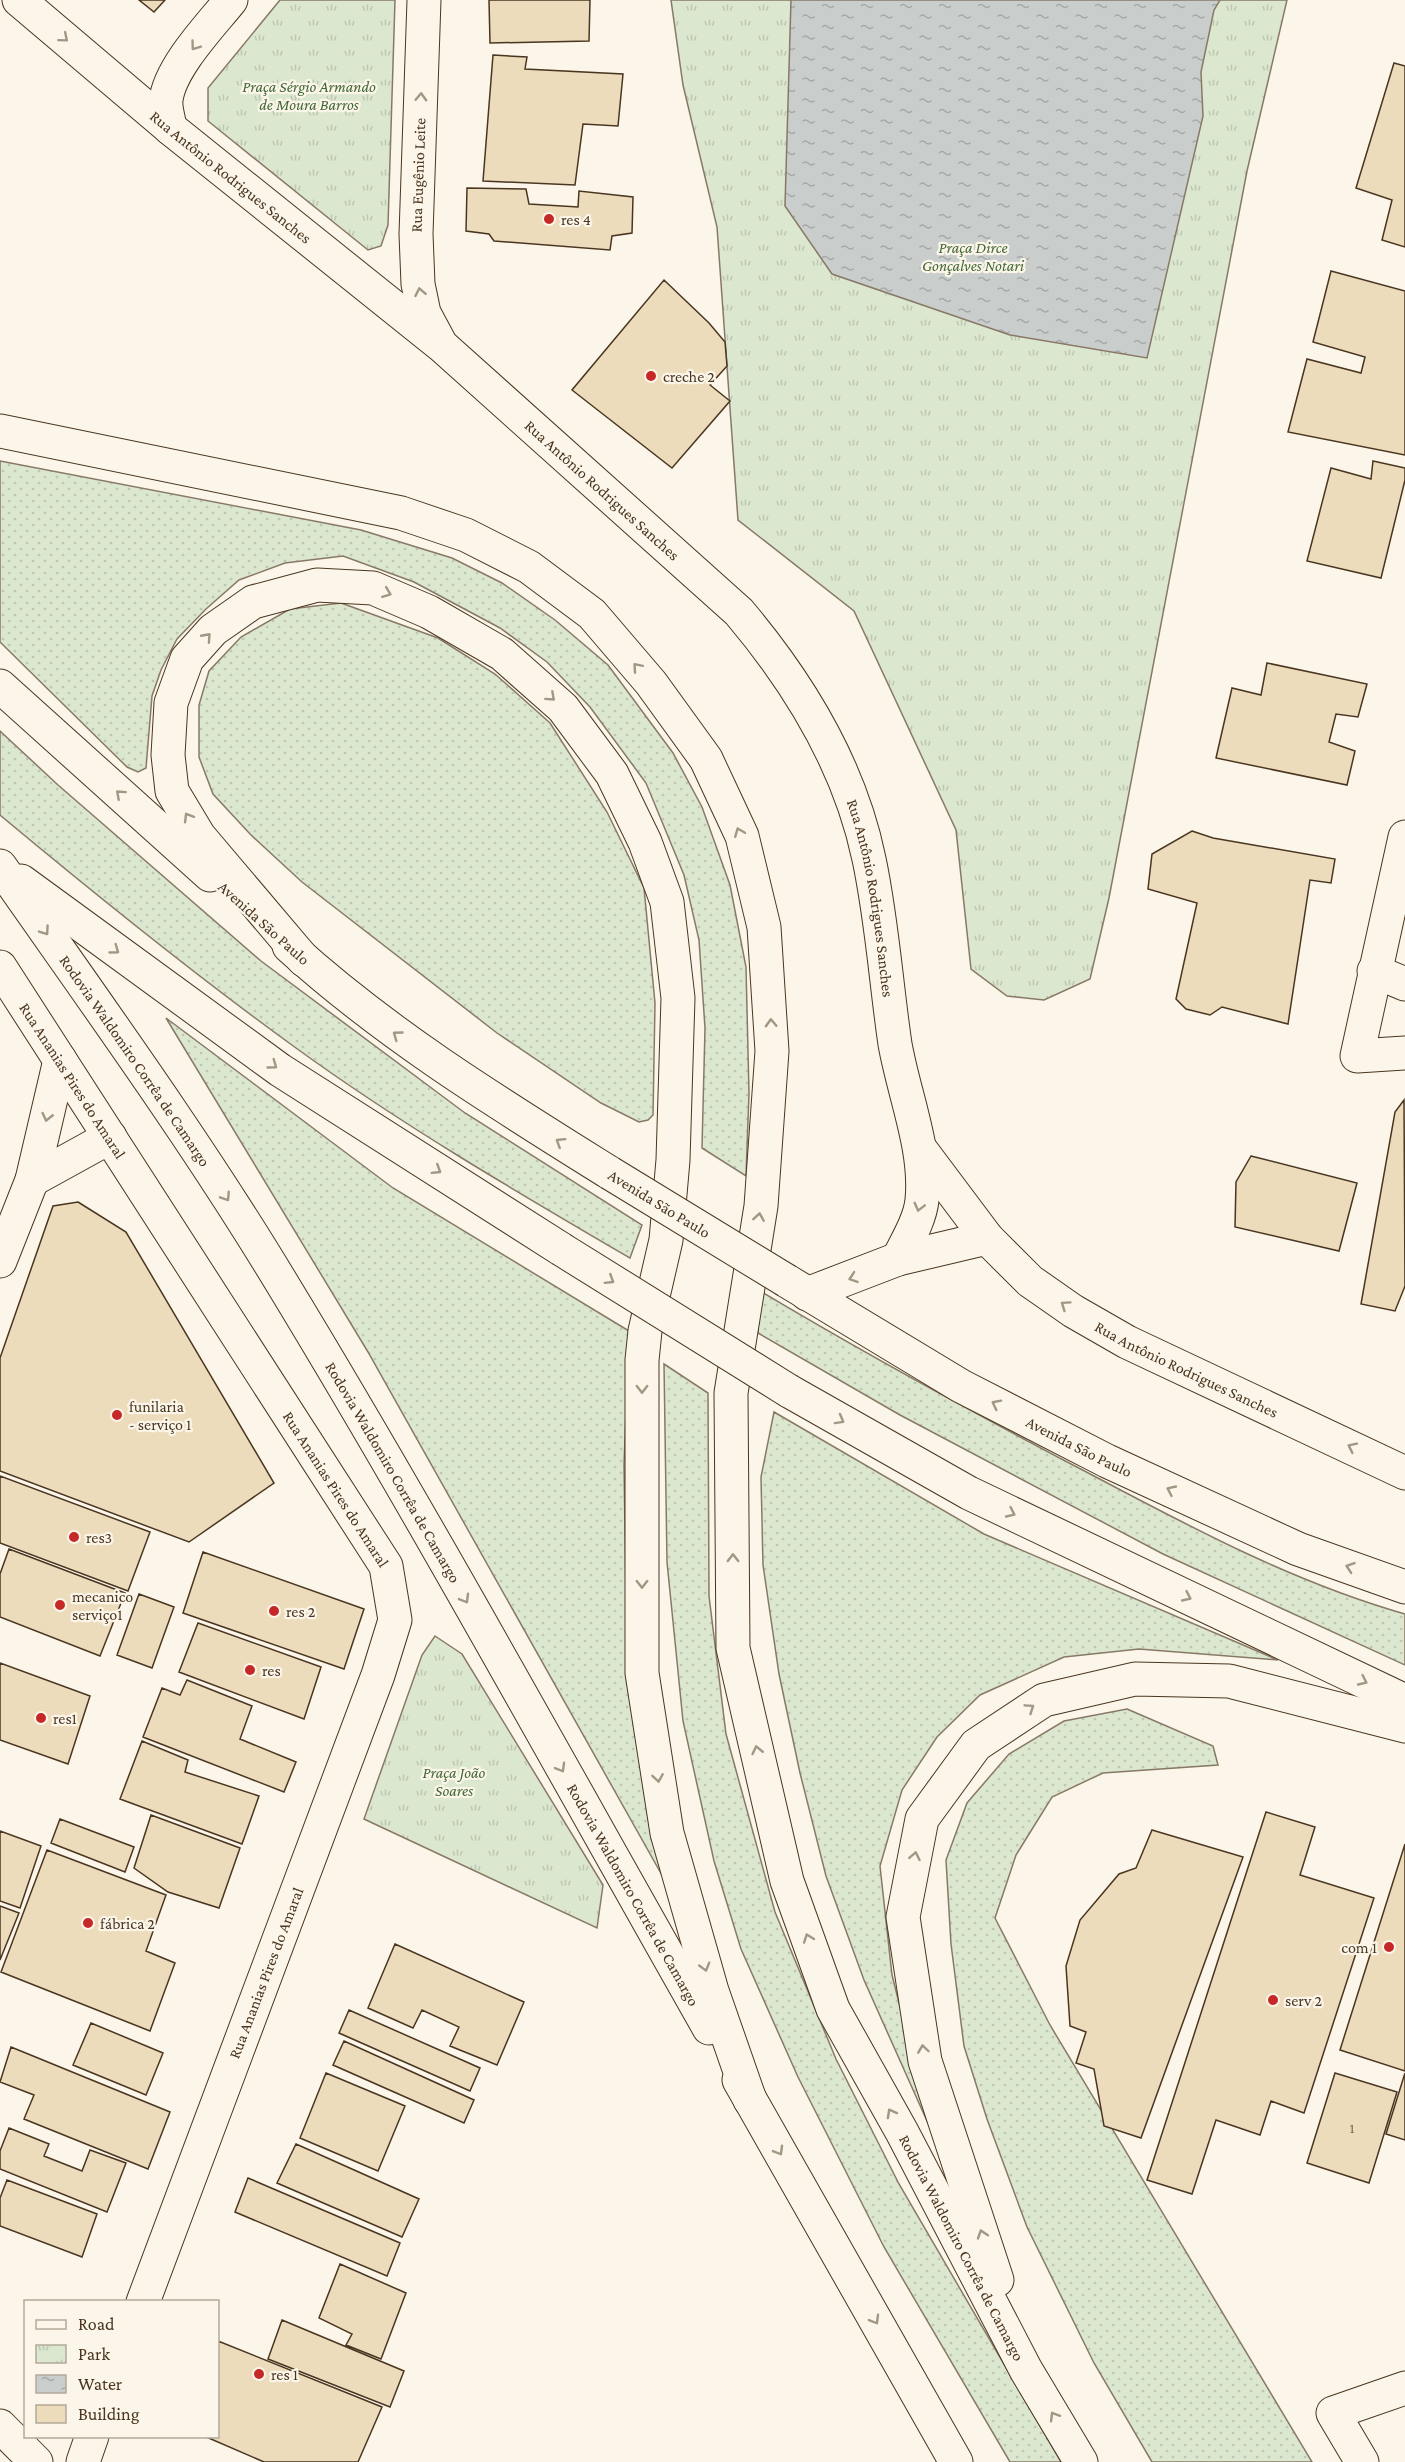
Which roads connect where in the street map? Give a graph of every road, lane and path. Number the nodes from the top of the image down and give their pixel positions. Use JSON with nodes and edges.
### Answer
{"nodes":[{"id":1,"x":19,"y":0,"type":"edge"},
{"id":2,"x":231,"y":0,"type":"edge"},
{"id":3,"x":424,"y":0,"type":"edge"},
{"id":4,"x":170,"y":128,"type":"junction"},
{"id":5,"x":441,"y":345,"type":"junction"},
{"id":6,"x":0,"y":431,"type":"edge"},
{"id":7,"x":0,"y":686,"type":"edge"},
{"id":8,"x":1405,"y":837,"type":"edge"},
{"id":9,"x":0,"y":866,"type":"edge"},
{"id":10,"x":304,"y":960,"type":"junction"},
{"id":11,"x":0,"y":967,"type":"edge"},
{"id":12,"x":1374,"y":971,"type":"junction"},
{"id":13,"x":1405,"y":984,"type":"edge"},
{"id":14,"x":1405,"y":1053,"type":"edge"},
{"id":15,"x":60,"y":1060,"type":"junction"},
{"id":16,"x":110,"y":1137,"type":"junction"},
{"id":17,"x":921,"y":1150,"type":"junction"},
{"id":18,"x":33,"y":1180,"type":"junction"},
{"id":19,"x":987,"y":1238,"type":"junction"},
{"id":20,"x":898,"y":1259,"type":"junction"},
{"id":21,"x":0,"y":1261,"type":"edge"},
{"id":22,"x":797,"y":1287,"type":"junction"},
{"id":23,"x":1405,"y":1473,"type":"edge"},
{"id":24,"x":1405,"y":1587,"type":"edge"},
{"id":25,"x":1405,"y":1701,"type":"edge"},
{"id":26,"x":1405,"y":1726,"type":"edge"},
{"id":27,"x":750,"y":2100,"type":"junction"},
{"id":28,"x":143,"y":2300,"type":"edge"},
{"id":29,"x":1026,"y":2370,"type":"junction"},
{"id":30,"x":1405,"y":2388,"type":"edge"},
{"id":31,"x":0,"y":2426,"type":"edge"},
{"id":32,"x":91,"y":2438,"type":"edge"},
{"id":33,"x":36,"y":2462,"type":"edge"},
{"id":34,"x":83,"y":2462,"type":"edge"},
{"id":35,"x":956,"y":2462,"type":"edge"},
{"id":36,"x":1081,"y":2462,"type":"edge"},
{"id":37,"x":1362,"y":2462,"type":"edge"}],
"edges":[{"from":1,"to":4,"type":"main road","name":"Rua Antônio Rodrigues Sanches","one_way":true},
{"from":2,"to":4,"type":"main road","one_way":true},
{"from":5,"to":3,"type":"main road","name":"Rua Eugênio Leite","one_way":true},
{"from":4,"to":5,"type":"main road","name":"Rua Antônio Rodrigues Sanches"},
{"from":5,"to":17,"type":"main road","name":"Rua Antônio Rodrigues Sanches"},
{"from":29,"to":6,"type":"main road","name":"Rodovia Waldomiro Corrêa de Camargo","one_way":true},
{"from":10,"to":7,"type":"main road","name":"Avenida São Paulo","one_way":true},
{"from":8,"to":12,"type":"main road"},
{"from":9,"to":25,"type":"main road","one_way":true,"bridge":true},
{"from":9,"to":27,"type":"main road","name":"Rodovia Waldomiro Corrêa de Camargo","one_way":true},
{"from":22,"to":10,"type":"main road","name":"Avenida São Paulo","one_way":true,"bridge":true},
{"from":10,"to":27,"type":"main road","name":"Rodovia Waldomiro Corrêa de Camargo","one_way":true},
{"from":11,"to":15,"type":"main road","name":"Rua Ananias Pires do Amaral"},
{"from":12,"to":13,"type":"main road"},
{"from":12,"to":14,"type":"main road"},
{"from":15,"to":16,"type":"main road","name":"Rua Ananias Pires do Amaral"},
{"from":15,"to":18,"type":"main road","one_way":true},
{"from":16,"to":18,"type":"main road"},
{"from":16,"to":28,"type":"main road","name":"Rua Ananias Pires do Amaral"},
{"from":17,"to":19,"type":"main road","name":"Rua Antônio Rodrigues Sanches"},
{"from":17,"to":20,"type":"main road","name":"Rua Antônio Rodrigues Sanches","one_way":true},
{"from":18,"to":21,"type":"main road"},
{"from":19,"to":20,"type":"main road"},
{"from":23,"to":19,"type":"main road","name":"Rua Antônio Rodrigues Sanches","one_way":true},
{"from":20,"to":22,"type":"main road","one_way":true},
{"from":24,"to":22,"type":"main road","name":"Avenida São Paulo","one_way":true},
{"from":29,"to":26,"type":"main road","one_way":true},
{"from":27,"to":35,"type":"main road","name":"Rodovia Waldomiro Corrêa de Camargo","one_way":true},
{"from":36,"to":29,"type":"main road","name":"Rodovia Waldomiro Corrêa de Camargo","one_way":true},
{"from":30,"to":37,"type":"main road"},
{"from":31,"to":33,"type":"main road"},
{"from":32,"to":34,"type":"main road"}]}
